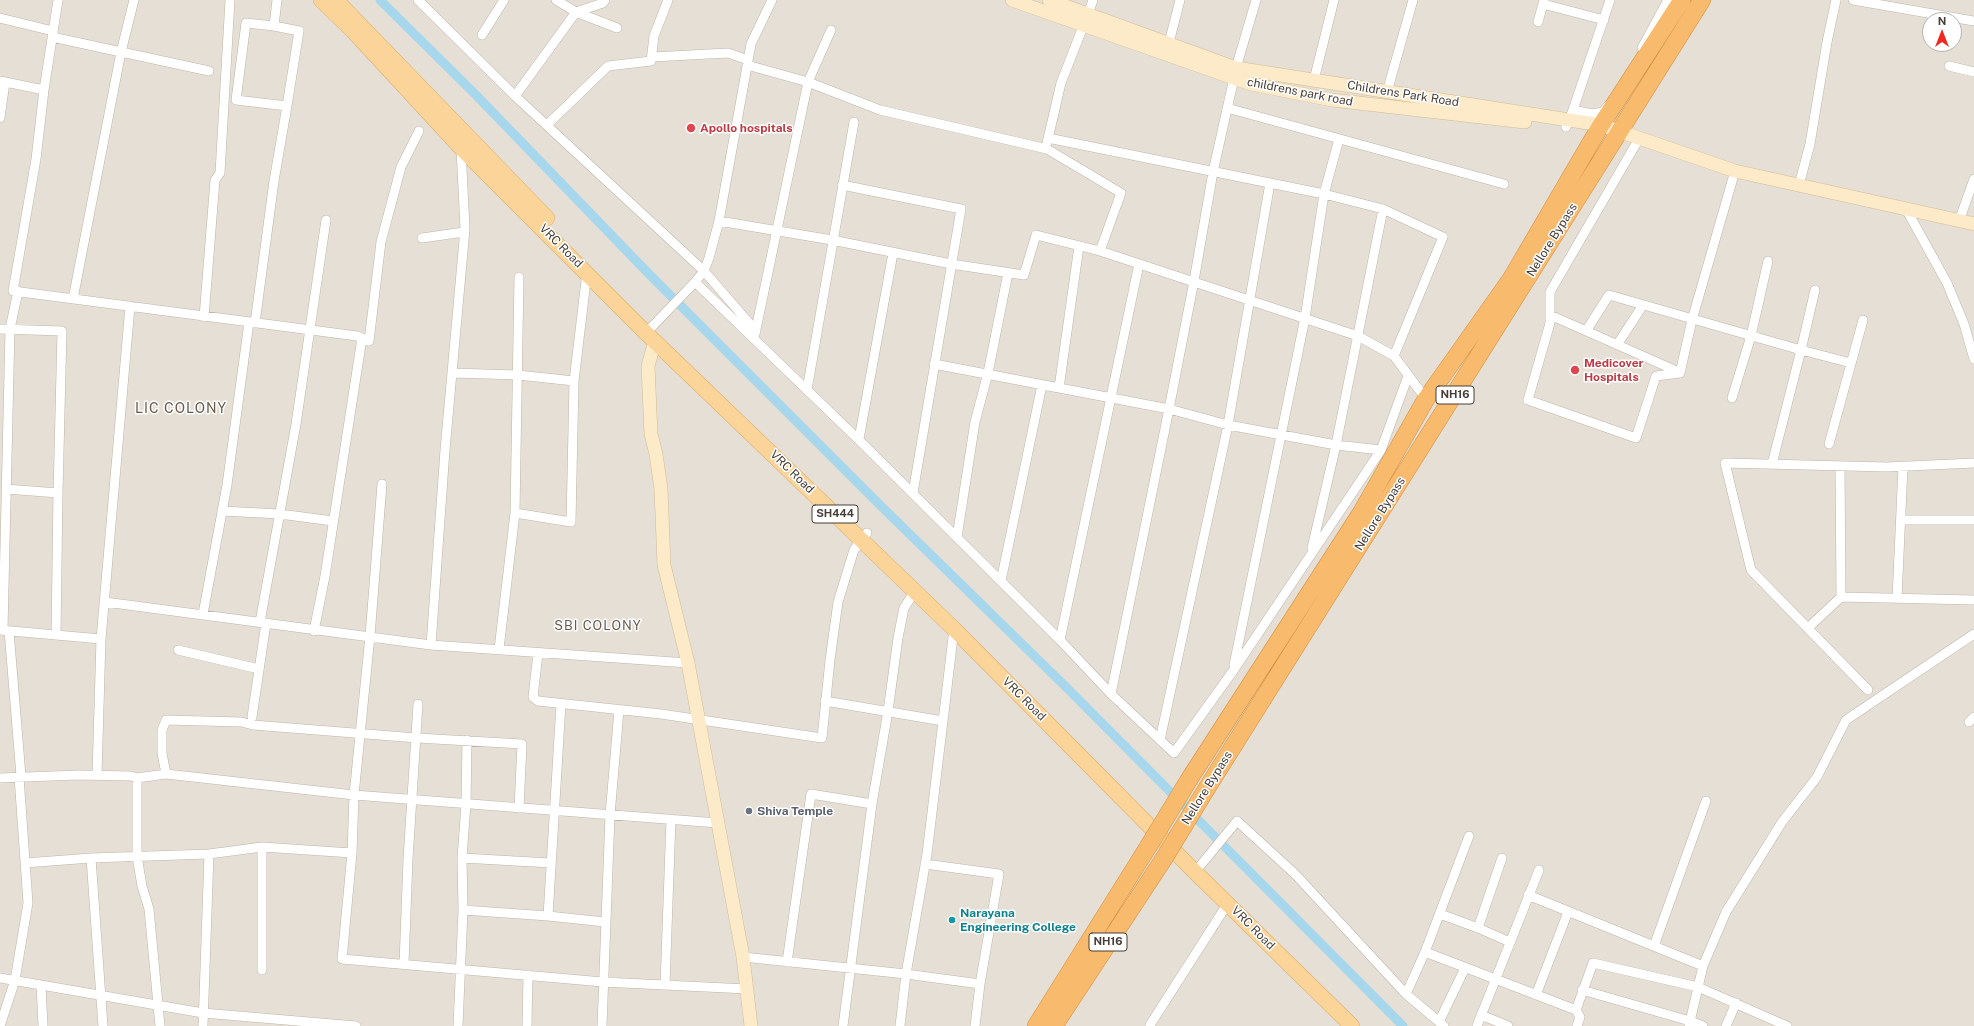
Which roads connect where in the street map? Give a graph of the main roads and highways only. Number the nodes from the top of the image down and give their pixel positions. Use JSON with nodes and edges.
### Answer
{"nodes":[{"id":1,"x":321,"y":0,"type":"edge"},
{"id":2,"x":336,"y":0,"type":"edge"},
{"id":3,"x":1682,"y":0,"type":"edge"},
{"id":4,"x":1702,"y":0,"type":"edge"},
{"id":5,"x":466,"y":143,"type":"junction"},
{"id":6,"x":651,"y":333,"type":"junction"},
{"id":7,"x":864,"y":536,"type":"junction"},
{"id":8,"x":1198,"y":869,"type":"junction"},
{"id":9,"x":1036,"y":1026,"type":"edge"},
{"id":10,"x":1054,"y":1026,"type":"edge"},
{"id":11,"x":1352,"y":1026,"type":"edge"},
{"id":12,"x":1360,"y":1026,"type":"edge"}],
"edges":[{"from":1,"to":5,"type":"main road","name":"VRC Road","number":"SH444"},
{"from":2,"to":5,"type":"main road","number":"SH444"},
{"from":3,"to":9,"type":"highway","name":"Nellore Bypass","number":"NH16","bridge":true},
{"from":4,"to":10,"type":"highway","name":"Nellore Bypass","number":"NH16","bridge":true},
{"from":5,"to":6,"type":"main road","number":"SH444"},
{"from":5,"to":6,"type":"main road","name":"VRC Road","number":"SH444"},
{"from":6,"to":7,"type":"main road","name":"VRC Road","number":"SH444"},
{"from":7,"to":8,"type":"main road","name":"VRC Road","number":"SH444"},
{"from":7,"to":8,"type":"main road","number":"SH444"},
{"from":8,"to":11,"type":"main road","name":"VRC Road","number":"SH444"},
{"from":8,"to":12,"type":"main road","number":"SH444"}]}
